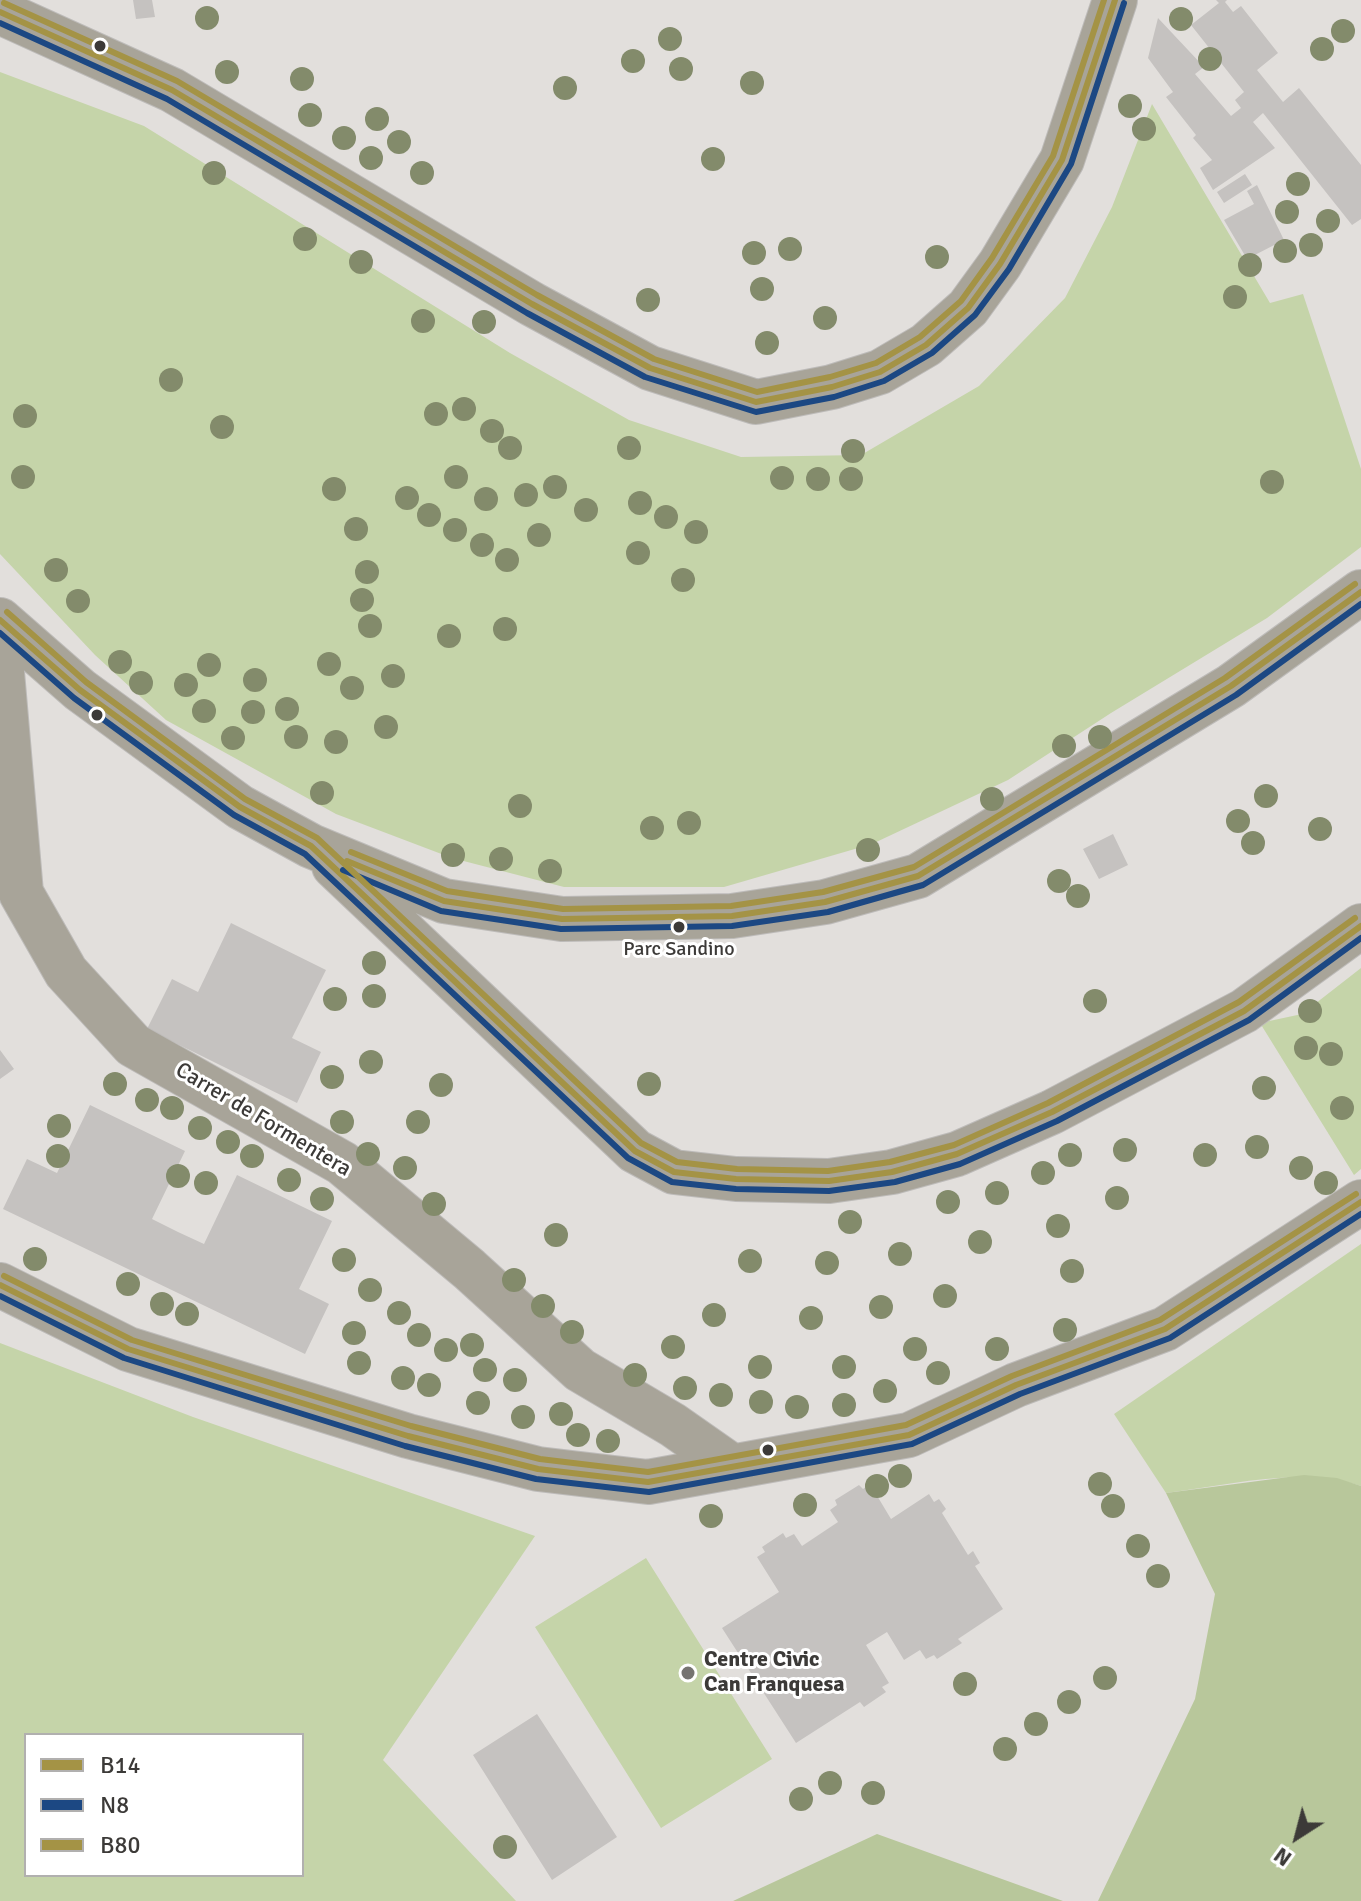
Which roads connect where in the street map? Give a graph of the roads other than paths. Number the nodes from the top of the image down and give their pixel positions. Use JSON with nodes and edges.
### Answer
{"nodes":[{"id":1,"x":1115,"y":0,"type":"edge"},
{"id":2,"x":0,"y":12,"type":"edge"},
{"id":3,"x":1361,"y":592,"type":"edge"},
{"id":4,"x":0,"y":620,"type":"edge"},
{"id":5,"x":0,"y":649,"type":"edge"},
{"id":6,"x":311,"y":846,"type":"junction"},
{"id":7,"x":1361,"y":926,"type":"edge"},
{"id":8,"x":1361,"y":1202,"type":"edge"},
{"id":9,"x":0,"y":1285,"type":"edge"},
{"id":10,"x":733,"y":1467,"type":"junction"}],
"edges":[{"from":1,"to":2,"type":"street"},
{"from":3,"to":6,"type":"street"},
{"from":4,"to":6,"type":"street"},
{"from":5,"to":10,"type":"street","name":"Carrer de Formentera"},
{"from":6,"to":7,"type":"street"},
{"from":8,"to":10,"type":"street"},
{"from":9,"to":10,"type":"street"}]}
